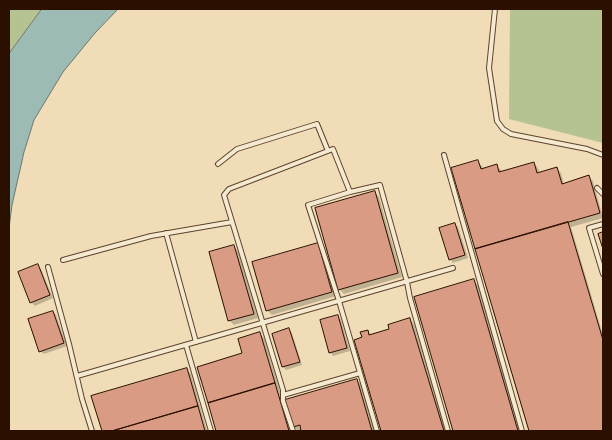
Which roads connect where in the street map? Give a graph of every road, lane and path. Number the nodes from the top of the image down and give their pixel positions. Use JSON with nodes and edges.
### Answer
{"nodes":[{"id":1,"x":494,"y":9,"type":"edge"},
{"id":2,"x":328,"y":151,"type":"junction"},
{"id":3,"x":444,"y":155,"type":"dead end"},
{"id":4,"x":603,"y":155,"type":"edge"},
{"id":5,"x":218,"y":164,"type":"dead end"},
{"id":6,"x":597,"y":188,"type":"dead end"},
{"id":7,"x":350,"y":192,"type":"junction"},
{"id":8,"x":603,"y":194,"type":"edge"},
{"id":9,"x":232,"y":222,"type":"junction"},
{"id":10,"x":603,"y":224,"type":"edge"},
{"id":11,"x":166,"y":233,"type":"junction"},
{"id":12,"x":63,"y":260,"type":"dead end"},
{"id":13,"x":48,"y":267,"type":"dead end"},
{"id":14,"x":453,"y":268,"type":"dead end"},
{"id":15,"x":603,"y":274,"type":"edge"},
{"id":16,"x":407,"y":282,"type":"junction"},
{"id":17,"x":339,"y":301,"type":"junction"},
{"id":18,"x":262,"y":323,"type":"junction"},
{"id":19,"x":196,"y":342,"type":"junction"},
{"id":20,"x":186,"y":345,"type":"junction"},
{"id":21,"x":360,"y":372,"type":"junction"},
{"id":22,"x":77,"y":376,"type":"junction"},
{"id":23,"x":283,"y":395,"type":"junction"},
{"id":24,"x":92,"y":431,"type":"edge"},
{"id":25,"x":211,"y":431,"type":"edge"},
{"id":26,"x":293,"y":431,"type":"edge"},
{"id":27,"x":377,"y":431,"type":"edge"},
{"id":28,"x":448,"y":431,"type":"edge"},
{"id":29,"x":522,"y":431,"type":"edge"}],
"edges":[{"from":1,"to":4,"type":"lane"},
{"from":2,"to":5,"type":"lane"},
{"from":2,"to":7,"type":"lane"},
{"from":2,"to":9,"type":"lane"},
{"from":3,"to":29,"type":"lane"},
{"from":6,"to":8,"type":"lane"},
{"from":7,"to":16,"type":"lane"},
{"from":7,"to":17,"type":"lane"},
{"from":9,"to":11,"type":"lane"},
{"from":9,"to":18,"type":"lane"},
{"from":10,"to":15,"type":"lane"},
{"from":11,"to":12,"type":"lane"},
{"from":11,"to":19,"type":"lane"},
{"from":13,"to":22,"type":"lane"},
{"from":14,"to":16,"type":"lane"},
{"from":16,"to":17,"type":"lane"},
{"from":16,"to":28,"type":"lane"},
{"from":17,"to":18,"type":"lane"},
{"from":17,"to":21,"type":"lane"},
{"from":18,"to":19,"type":"lane"},
{"from":18,"to":23,"type":"lane"},
{"from":19,"to":20,"type":"lane"},
{"from":20,"to":22,"type":"lane"},
{"from":20,"to":25,"type":"lane"},
{"from":21,"to":23,"type":"lane"},
{"from":21,"to":27,"type":"lane"},
{"from":22,"to":24,"type":"lane"},
{"from":23,"to":26,"type":"lane"}]}
